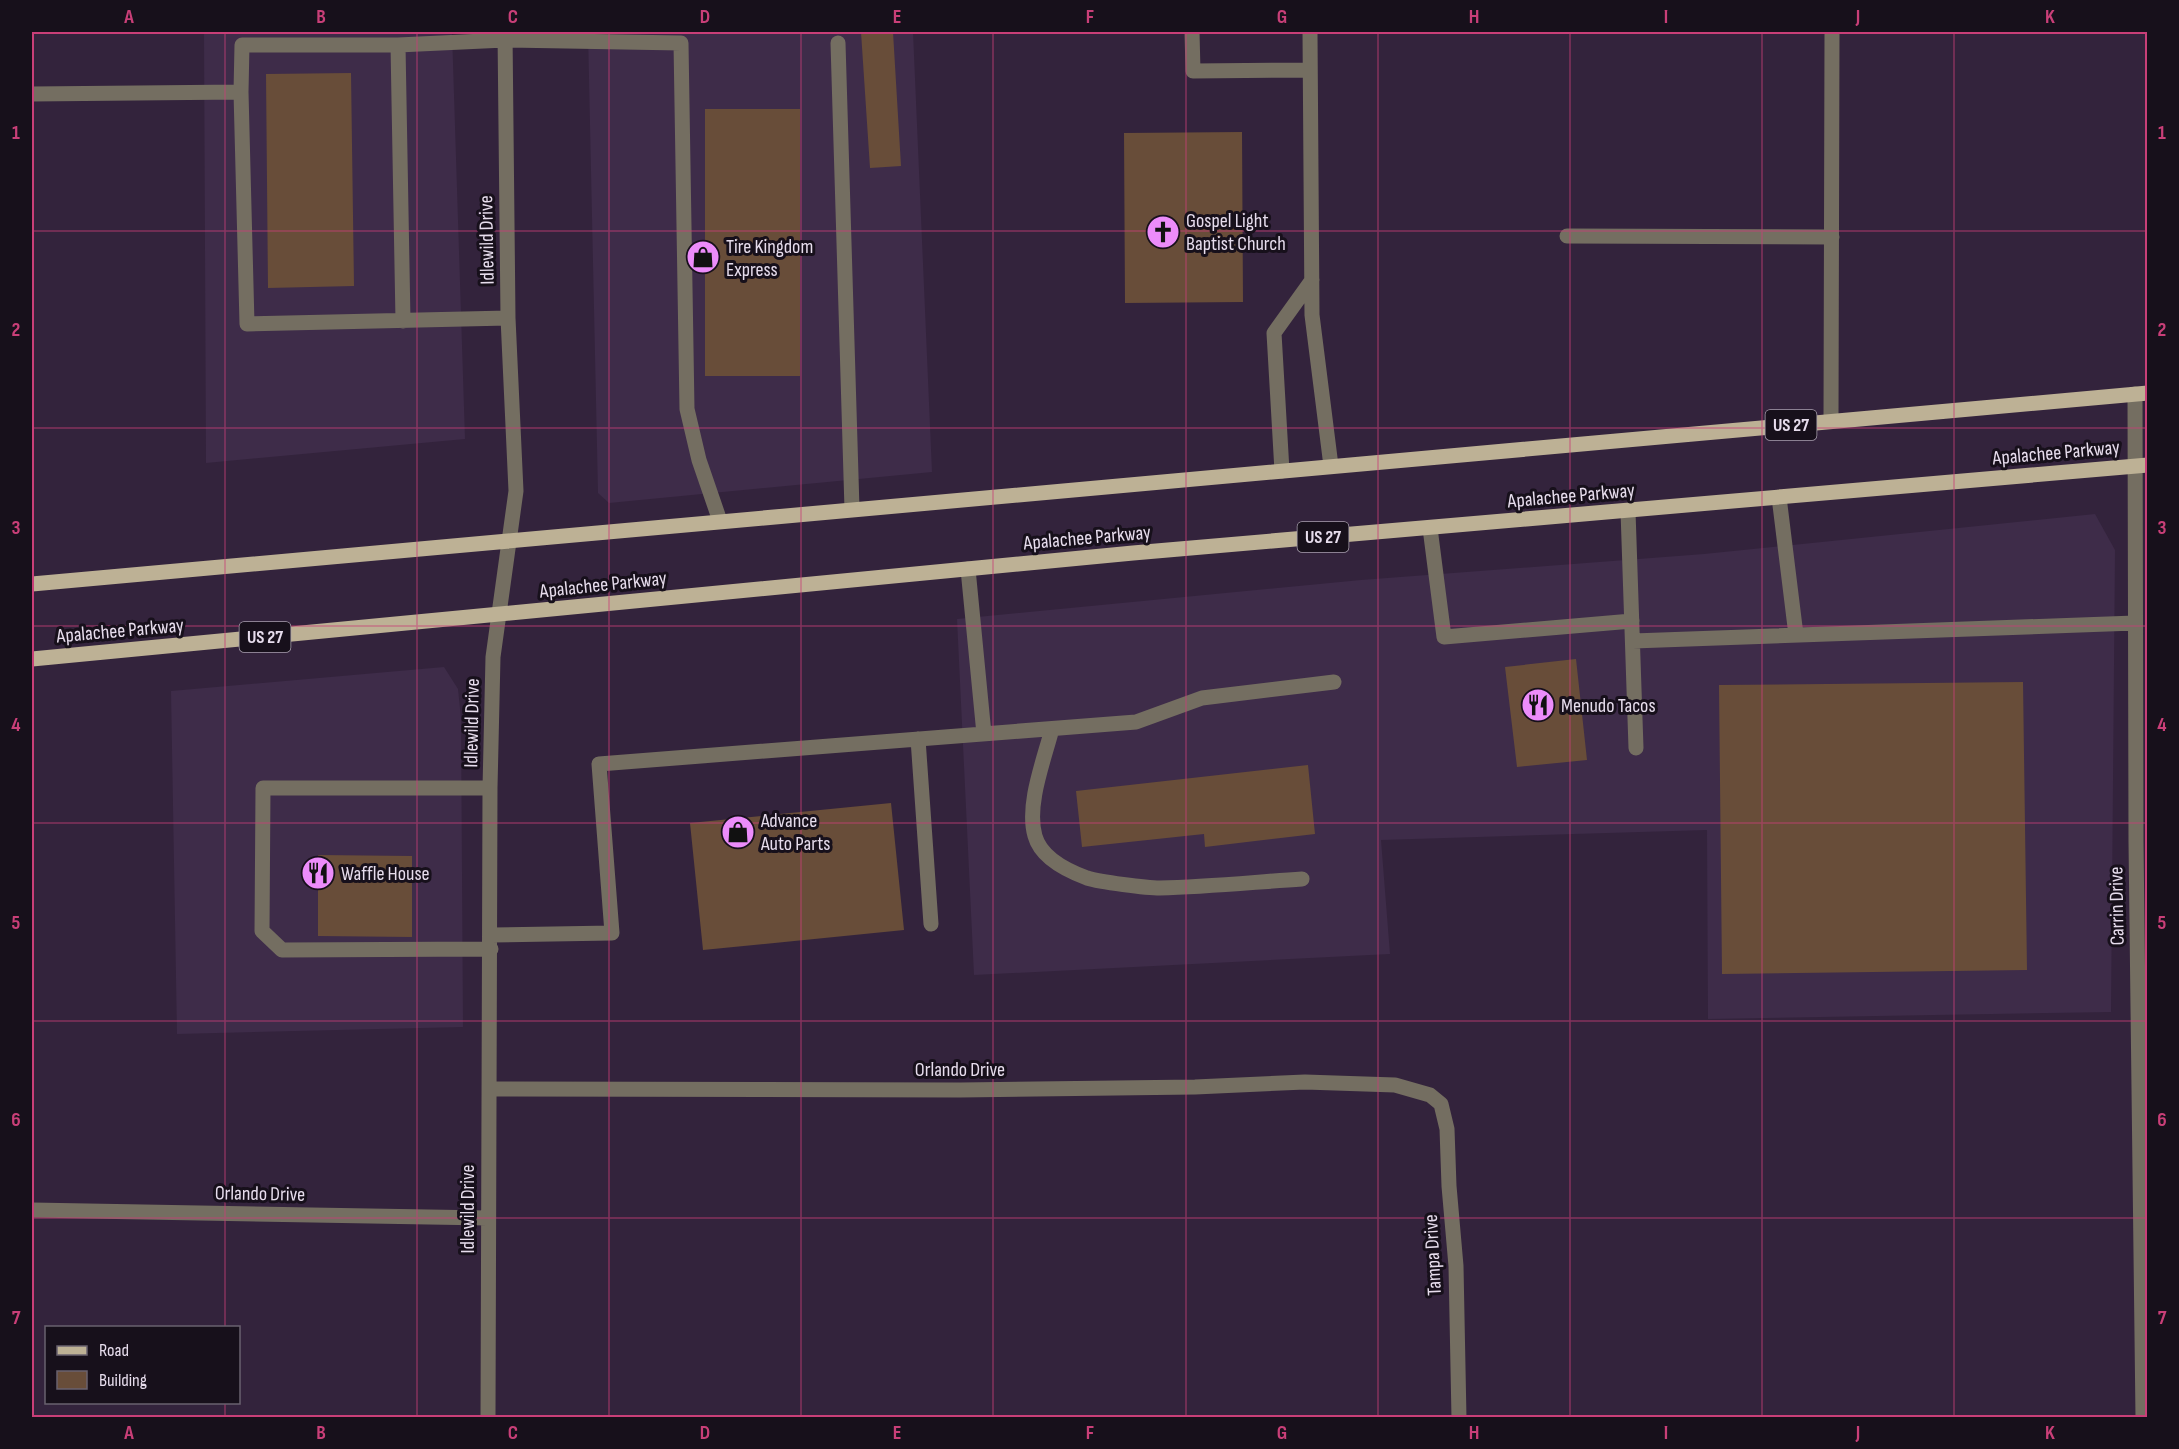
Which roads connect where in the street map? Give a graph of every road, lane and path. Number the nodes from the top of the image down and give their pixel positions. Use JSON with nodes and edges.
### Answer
{"nodes":[{"id":1,"x":1192,"y":32,"type":"edge"},
{"id":2,"x":1310,"y":32,"type":"edge"},
{"id":3,"x":1832,"y":32,"type":"edge"},
{"id":4,"x":506,"y":36,"type":"edge"},
{"id":5,"x":838,"y":43,"type":"dead end"},
{"id":6,"x":398,"y":45,"type":"junction"},
{"id":7,"x":1310,"y":70,"type":"junction"},
{"id":8,"x":241,"y":92,"type":"junction"},
{"id":9,"x":32,"y":94,"type":"edge"},
{"id":10,"x":1567,"y":236,"type":"dead end"},
{"id":11,"x":1832,"y":237,"type":"junction"},
{"id":12,"x":1312,"y":280,"type":"junction"},
{"id":13,"x":508,"y":318,"type":"junction"},
{"id":14,"x":404,"y":321,"type":"junction"},
{"id":15,"x":2141,"y":393,"type":"edge"},
{"id":16,"x":1831,"y":421,"type":"junction"},
{"id":17,"x":1331,"y":466,"type":"junction"},
{"id":18,"x":2141,"y":466,"type":"edge"},
{"id":19,"x":1282,"y":471,"type":"junction"},
{"id":20,"x":1779,"y":497,"type":"junction"},
{"id":21,"x":852,"y":509,"type":"junction"},
{"id":22,"x":1628,"y":511,"type":"junction"},
{"id":23,"x":720,"y":521,"type":"junction"},
{"id":24,"x":1430,"y":528,"type":"junction"},
{"id":25,"x":509,"y":540,"type":"junction"},
{"id":26,"x":968,"y":569,"type":"junction"},
{"id":27,"x":32,"y":584,"type":"edge"},
{"id":28,"x":499,"y":615,"type":"junction"},
{"id":29,"x":2139,"y":617,"type":"edge"},
{"id":30,"x":1632,"y":621,"type":"junction"},
{"id":31,"x":1796,"y":635,"type":"junction"},
{"id":32,"x":1633,"y":641,"type":"junction"},
{"id":33,"x":32,"y":659,"type":"edge"},
{"id":34,"x":1334,"y":682,"type":"dead end"},
{"id":35,"x":1052,"y":729,"type":"junction"},
{"id":36,"x":984,"y":734,"type":"junction"},
{"id":37,"x":918,"y":739,"type":"junction"},
{"id":38,"x":1636,"y":748,"type":"dead end"},
{"id":39,"x":490,"y":788,"type":"junction"},
{"id":40,"x":1302,"y":879,"type":"dead end"},
{"id":41,"x":931,"y":924,"type":"dead end"},
{"id":42,"x":2142,"y":927,"type":"edge"},
{"id":43,"x":491,"y":942,"type":"junction"},
{"id":44,"x":489,"y":1089,"type":"junction"},
{"id":45,"x":1430,"y":1095,"type":"joint"},
{"id":46,"x":32,"y":1210,"type":"edge"},
{"id":47,"x":487,"y":1218,"type":"junction"},
{"id":48,"x":488,"y":1418,"type":"edge"},
{"id":49,"x":1459,"y":1418,"type":"edge"},
{"id":50,"x":2144,"y":1418,"type":"edge"}],
"edges":[{"from":1,"to":7,"type":"street"},
{"from":2,"to":7,"type":"street"},
{"from":3,"to":11,"type":"street"},
{"from":4,"to":6,"type":"street"},
{"from":4,"to":13,"type":"street","name":"Idlewild Drive"},
{"from":4,"to":23,"type":"street"},
{"from":5,"to":21,"type":"street"},
{"from":6,"to":8,"type":"street"},
{"from":6,"to":14,"type":"street"},
{"from":7,"to":12,"type":"street"},
{"from":8,"to":9,"type":"street"},
{"from":8,"to":14,"type":"street"},
{"from":10,"to":11,"type":"street"},
{"from":11,"to":16,"type":"street"},
{"from":12,"to":17,"type":"street"},
{"from":12,"to":19,"type":"street"},
{"from":13,"to":14,"type":"street"},
{"from":13,"to":25,"type":"street","name":"Idlewild Drive"},
{"from":15,"to":16,"type":"main road","number":"US 27"},
{"from":15,"to":18,"type":"street","name":"Carrin Drive"},
{"from":16,"to":17,"type":"main road","number":"US 27"},
{"from":17,"to":19,"type":"main road","number":"US 27"},
{"from":18,"to":20,"type":"main road","name":"Apalachee Parkway","number":"US 27"},
{"from":18,"to":29,"type":"street","name":"Carrin Drive"},
{"from":19,"to":21,"type":"main road","number":"US 27"},
{"from":20,"to":22,"type":"main road","name":"Apalachee Parkway","number":"US 27"},
{"from":20,"to":31,"type":"street"},
{"from":21,"to":23,"type":"main road","number":"US 27"},
{"from":22,"to":24,"type":"main road","name":"Apalachee Parkway","number":"US 27"},
{"from":22,"to":30,"type":"street"},
{"from":23,"to":25,"type":"main road","number":"US 27"},
{"from":24,"to":26,"type":"main road","name":"Apalachee Parkway","number":"US 27"},
{"from":24,"to":30,"type":"street"},
{"from":25,"to":27,"type":"main road","number":"US 27"},
{"from":25,"to":28,"type":"street","name":"Idlewild Drive"},
{"from":26,"to":28,"type":"main road","name":"Apalachee Parkway","number":"US 27"},
{"from":26,"to":36,"type":"street"},
{"from":28,"to":33,"type":"main road","name":"Apalachee Parkway","number":"US 27"},
{"from":28,"to":39,"type":"street","name":"Idlewild Drive"},
{"from":29,"to":31,"type":"street"},
{"from":29,"to":42,"type":"street","name":"Carrin Drive"},
{"from":30,"to":32,"type":"street"},
{"from":31,"to":32,"type":"street"},
{"from":32,"to":38,"type":"street"},
{"from":34,"to":35,"type":"street"},
{"from":35,"to":36,"type":"street"},
{"from":35,"to":40,"type":"street"},
{"from":36,"to":37,"type":"street"},
{"from":37,"to":41,"type":"street"},
{"from":37,"to":43,"type":"street"},
{"from":39,"to":43,"type":"street","name":"Idlewild Drive"},
{"from":39,"to":43,"type":"street"},
{"from":42,"to":50,"type":"street","name":"Carrin Drive"},
{"from":43,"to":44,"type":"street","name":"Idlewild Drive"},
{"from":44,"to":45,"type":"street","name":"Orlando Drive"},
{"from":44,"to":47,"type":"street","name":"Idlewild Drive"},
{"from":45,"to":49,"type":"street","name":"Tampa Drive"},
{"from":46,"to":47,"type":"street","name":"Orlando Drive"},
{"from":47,"to":48,"type":"street","name":"Idlewild Drive"}]}
